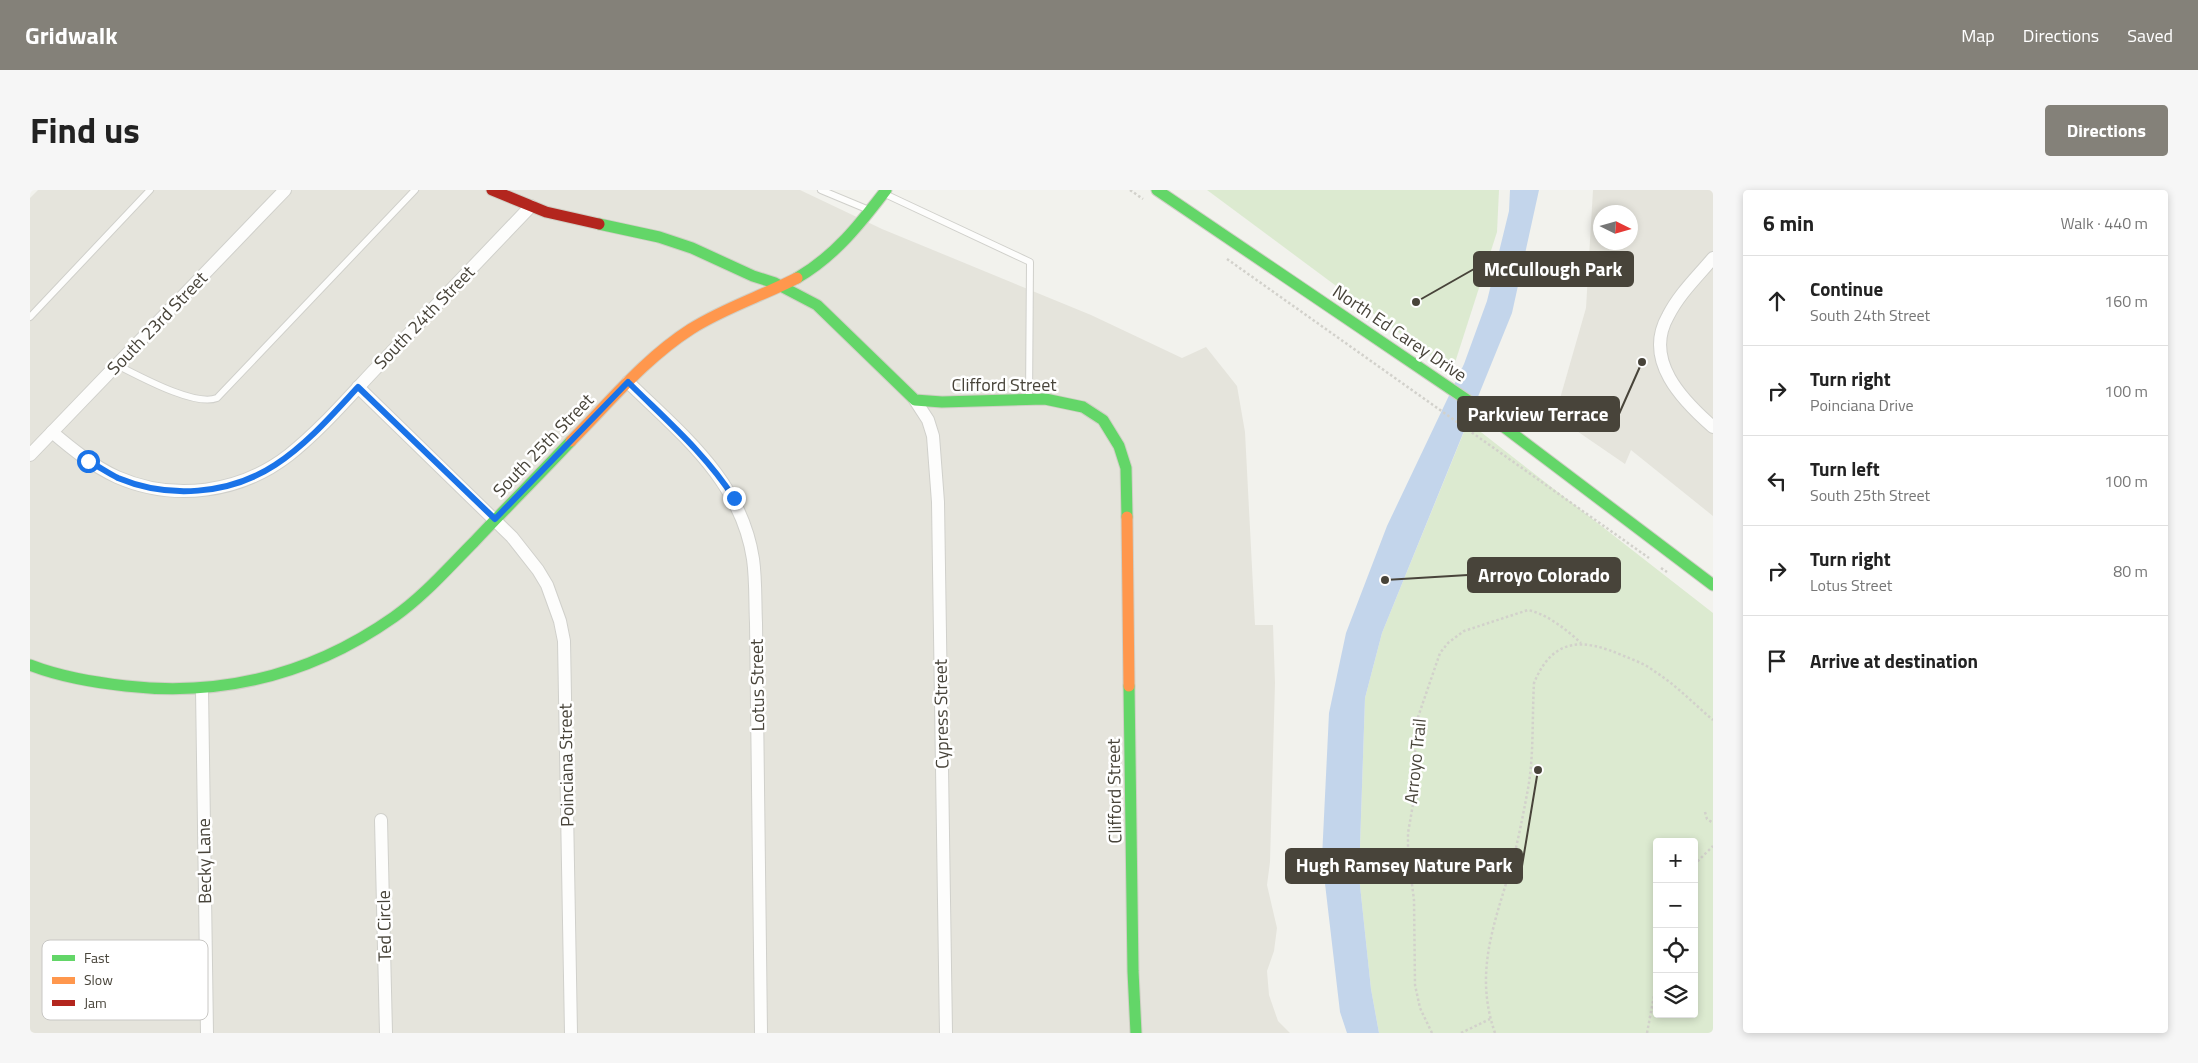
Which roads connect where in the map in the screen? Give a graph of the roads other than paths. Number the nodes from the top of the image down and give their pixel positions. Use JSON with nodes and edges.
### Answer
{"nodes":[{"id":1,"x":150,"y":190,"type":"edge"},
{"id":2,"x":285,"y":190,"type":"edge"},
{"id":3,"x":415,"y":190,"type":"edge"},
{"id":4,"x":492,"y":190,"type":"edge"},
{"id":5,"x":821,"y":190,"type":"edge"},
{"id":6,"x":1157,"y":190,"type":"edge"},
{"id":7,"x":885,"y":192,"type":"edge"},
{"id":8,"x":531,"y":206,"type":"junction"},
{"id":9,"x":870,"y":211,"type":"junction"},
{"id":10,"x":1713,"y":258,"type":"edge"},
{"id":11,"x":780,"y":286,"type":"junction"},
{"id":12,"x":30,"y":317,"type":"edge"},
{"id":13,"x":117,"y":365,"type":"junction"},
{"id":14,"x":628,"y":382,"type":"junction"},
{"id":15,"x":358,"y":387,"type":"junction"},
{"id":16,"x":1029,"y":399,"type":"junction"},
{"id":17,"x":915,"y":400,"type":"junction"},
{"id":18,"x":1713,"y":427,"type":"edge"},
{"id":19,"x":52,"y":432,"type":"junction"},
{"id":20,"x":30,"y":455,"type":"edge"},
{"id":21,"x":495,"y":519,"type":"junction"},
{"id":22,"x":1713,"y":585,"type":"edge"},
{"id":23,"x":30,"y":665,"type":"edge"},
{"id":24,"x":202,"y":689,"type":"junction"},
{"id":25,"x":381,"y":820,"type":"dead end"},
{"id":26,"x":206,"y":940,"type":"edge"},
{"id":27,"x":207,"y":1020,"type":"edge"},
{"id":28,"x":207,"y":1033,"type":"edge"},
{"id":29,"x":386,"y":1033,"type":"edge"},
{"id":30,"x":571,"y":1033,"type":"edge"},
{"id":31,"x":761,"y":1033,"type":"edge"},
{"id":32,"x":946,"y":1033,"type":"edge"},
{"id":33,"x":1136,"y":1033,"type":"edge"}],
"edges":[{"from":1,"to":12,"type":"lane"},
{"from":2,"to":13,"type":"street","name":"South 23rd Street"},
{"from":3,"to":13,"type":"lane"},
{"from":4,"to":8,"type":"street"},
{"from":5,"to":9,"type":"lane"},
{"from":6,"to":22,"type":"street","name":"North Ed Carey Drive"},
{"from":7,"to":9,"type":"street","name":"South 25th Street"},
{"from":7,"to":16,"type":"lane"},
{"from":8,"to":11,"type":"street"},
{"from":8,"to":15,"type":"street","name":"South 24th Street"},
{"from":9,"to":11,"type":"street","name":"South 25th Street"},
{"from":10,"to":18,"type":"street"},
{"from":11,"to":14,"type":"street","name":"South 25th Street"},
{"from":11,"to":17,"type":"street"},
{"from":13,"to":19,"type":"street","name":"South 23rd Street"},
{"from":14,"to":21,"type":"street","name":"South 25th Street"},
{"from":14,"to":31,"type":"street","name":"Lotus Street"},
{"from":15,"to":19,"type":"street","name":"South 24th Street"},
{"from":15,"to":21,"type":"street","name":"Poinciana Street"},
{"from":16,"to":17,"type":"street","name":"Clifford Street"},
{"from":16,"to":33,"type":"street","name":"Clifford Street"},
{"from":17,"to":32,"type":"street","name":"Cypress Street"},
{"from":19,"to":20,"type":"street","name":"South 23rd Street"},
{"from":21,"to":24,"type":"street","name":"South 25th Street"},
{"from":21,"to":30,"type":"street","name":"Poinciana Street"},
{"from":23,"to":24,"type":"street","name":"South 25th Street"},
{"from":24,"to":26,"type":"street","name":"Becky Lane"},
{"from":25,"to":29,"type":"street","name":"Ted Circle"},
{"from":27,"to":28,"type":"street","name":"Becky Lane"}]}
